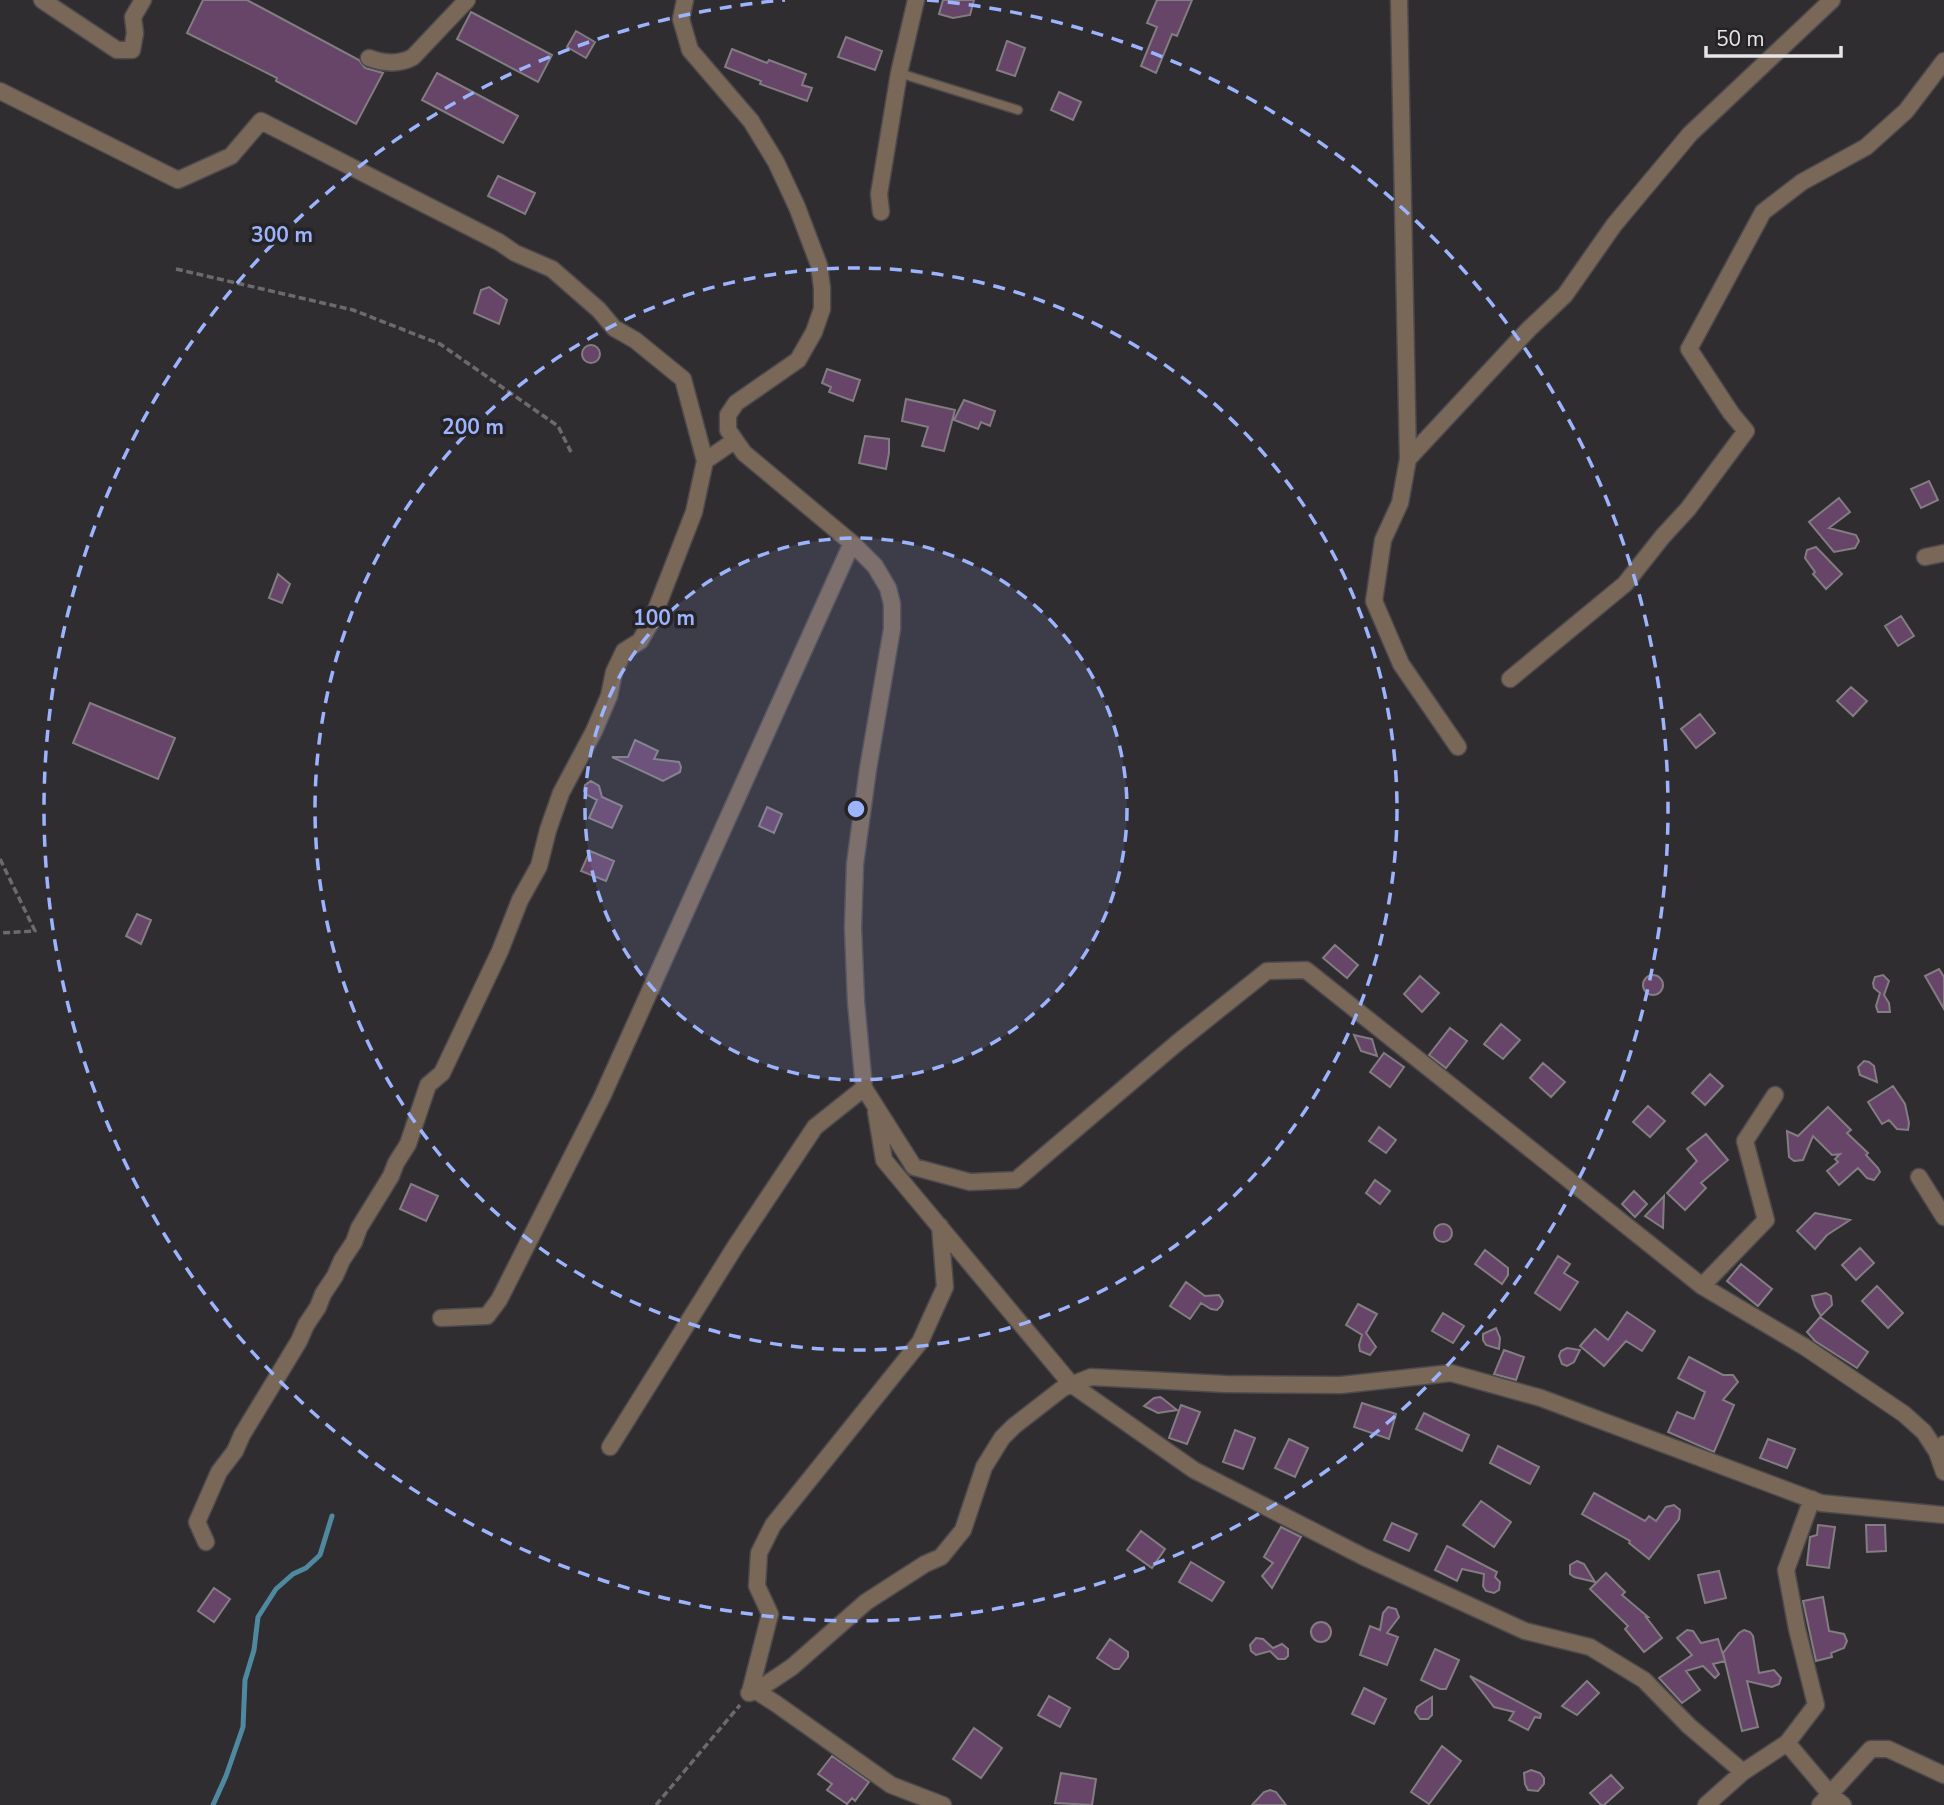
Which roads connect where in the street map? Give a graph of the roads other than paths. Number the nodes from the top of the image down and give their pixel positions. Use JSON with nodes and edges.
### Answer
{"nodes":[{"id":1,"x":42,"y":0,"type":"edge"},
{"id":2,"x":143,"y":0,"type":"edge"},
{"id":3,"x":467,"y":0,"type":"edge"},
{"id":4,"x":685,"y":0,"type":"edge"},
{"id":5,"x":916,"y":0,"type":"edge"},
{"id":6,"x":1399,"y":0,"type":"edge"},
{"id":7,"x":1832,"y":0,"type":"edge"},
{"id":8,"x":369,"y":58,"type":"dead end"},
{"id":9,"x":1944,"y":61,"type":"edge"},
{"id":10,"x":899,"y":73,"type":"junction"},
{"id":11,"x":0,"y":91,"type":"edge"},
{"id":12,"x":1018,"y":110,"type":"dead end"},
{"id":13,"x":881,"y":212,"type":"dead end"},
{"id":14,"x":734,"y":441,"type":"junction"},
{"id":15,"x":1408,"y":459,"type":"junction"},
{"id":16,"x":705,"y":461,"type":"junction"},
{"id":17,"x":852,"y":543,"type":"junction"},
{"id":18,"x":1944,"y":553,"type":"edge"},
{"id":19,"x":1925,"y":557,"type":"dead end"},
{"id":20,"x":1510,"y":679,"type":"dead end"},
{"id":21,"x":1458,"y":747,"type":"dead end"},
{"id":22,"x":864,"y":1088,"type":"junction"},
{"id":23,"x":1775,"y":1095,"type":"dead end"},
{"id":24,"x":875,"y":1105,"type":"junction"},
{"id":25,"x":1919,"y":1177,"type":"dead end"},
{"id":26,"x":1944,"y":1217,"type":"edge"},
{"id":27,"x":940,"y":1226,"type":"junction"},
{"id":28,"x":1702,"y":1286,"type":"junction"},
{"id":29,"x":441,"y":1318,"type":"dead end"},
{"id":30,"x":1071,"y":1384,"type":"junction"},
{"id":31,"x":610,"y":1447,"type":"dead end"},
{"id":32,"x":1940,"y":1448,"type":"edge"},
{"id":33,"x":1944,"y":1472,"type":"edge"},
{"id":34,"x":1812,"y":1499,"type":"junction"},
{"id":35,"x":1944,"y":1515,"type":"edge"},
{"id":36,"x":206,"y":1542,"type":"dead end"},
{"id":37,"x":751,"y":1693,"type":"junction"},
{"id":38,"x":1787,"y":1743,"type":"junction"},
{"id":39,"x":1744,"y":1772,"type":"junction"},
{"id":40,"x":1944,"y":1775,"type":"edge"},
{"id":41,"x":1832,"y":1802,"type":"edge"},
{"id":42,"x":943,"y":1805,"type":"edge"},
{"id":43,"x":1706,"y":1805,"type":"edge"}],
"edges":[{"from":1,"to":2,"type":"street"},
{"from":3,"to":8,"type":"street"},
{"from":4,"to":14,"type":"street"},
{"from":5,"to":10,"type":"street"},
{"from":6,"to":15,"type":"street"},
{"from":7,"to":15,"type":"street"},
{"from":9,"to":20,"type":"street"},
{"from":10,"to":12,"type":"lane"},
{"from":10,"to":13,"type":"street"},
{"from":11,"to":16,"type":"street"},
{"from":14,"to":16,"type":"street"},
{"from":14,"to":17,"type":"street"},
{"from":15,"to":21,"type":"street"},
{"from":16,"to":36,"type":"street"},
{"from":17,"to":22,"type":"street"},
{"from":17,"to":29,"type":"street"},
{"from":18,"to":19,"type":"street"},
{"from":22,"to":24,"type":"street"},
{"from":22,"to":31,"type":"street"},
{"from":23,"to":28,"type":"street"},
{"from":24,"to":27,"type":"street"},
{"from":24,"to":28,"type":"street"},
{"from":25,"to":26,"type":"street"},
{"from":27,"to":30,"type":"street"},
{"from":27,"to":37,"type":"street"},
{"from":28,"to":32,"type":"street"},
{"from":30,"to":34,"type":"street"},
{"from":30,"to":37,"type":"street"},
{"from":30,"to":39,"type":"street"},
{"from":32,"to":33,"type":"street"},
{"from":34,"to":35,"type":"street"},
{"from":34,"to":38,"type":"street"},
{"from":37,"to":42,"type":"street"},
{"from":38,"to":39,"type":"street"},
{"from":38,"to":41,"type":"street"},
{"from":39,"to":43,"type":"street"},
{"from":40,"to":41,"type":"street"}]}
